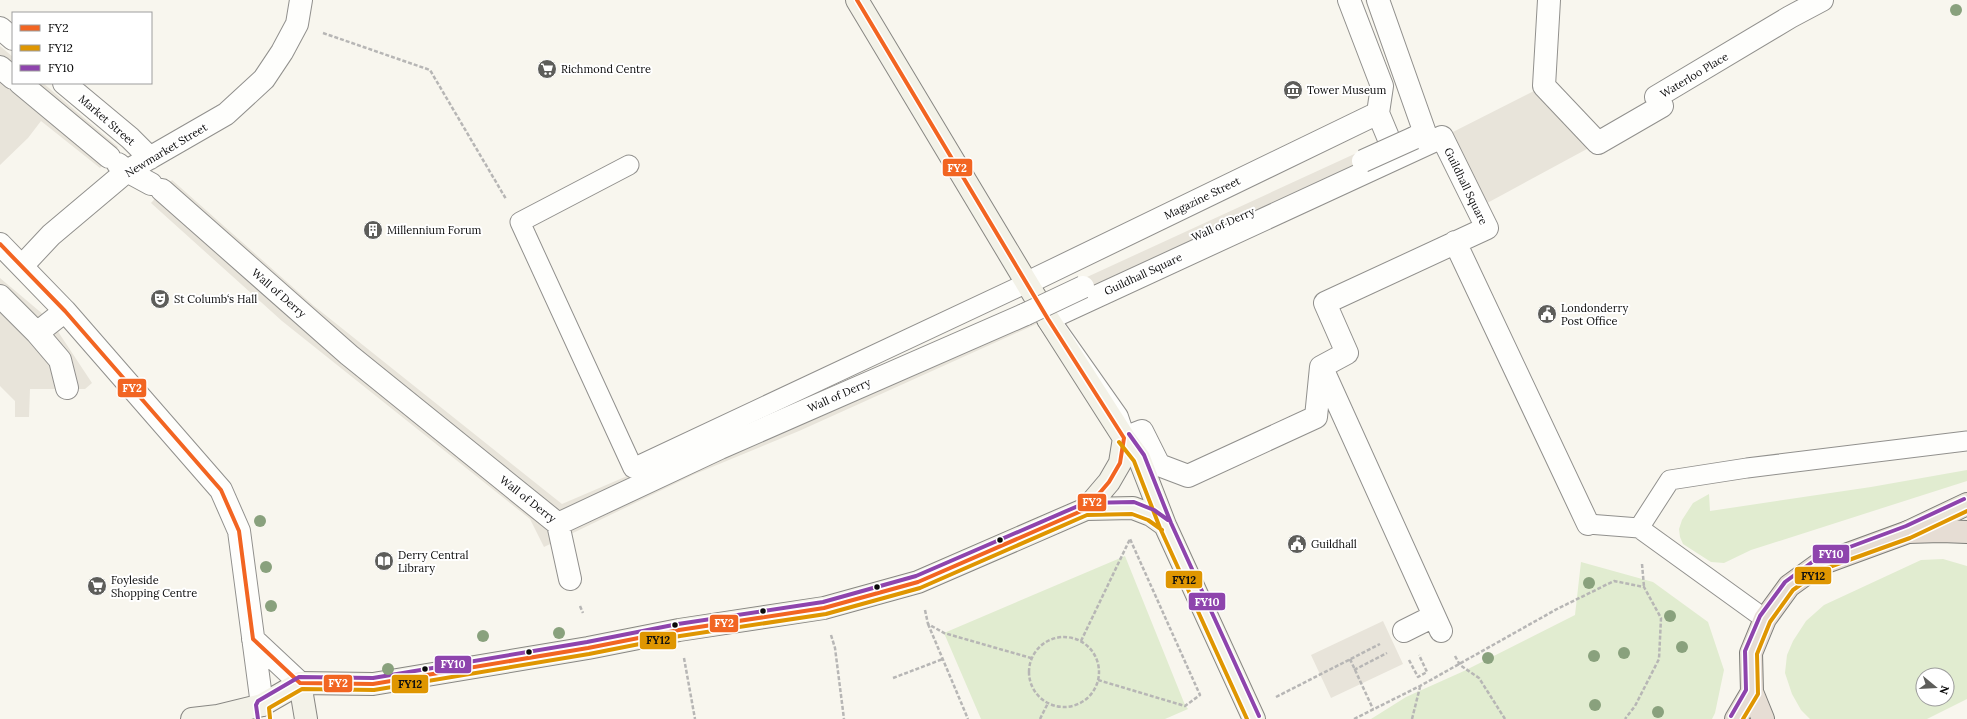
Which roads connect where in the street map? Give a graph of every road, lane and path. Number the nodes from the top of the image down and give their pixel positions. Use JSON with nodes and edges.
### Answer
{"nodes":[{"id":1,"x":302,"y":0,"type":"edge"},
{"id":2,"x":857,"y":0,"type":"edge"},
{"id":3,"x":1349,"y":0,"type":"edge"},
{"id":4,"x":1378,"y":0,"type":"edge"},
{"id":5,"x":1549,"y":0,"type":"edge"},
{"id":6,"x":1822,"y":0,"type":"edge"},
{"id":7,"x":297,"y":24,"type":"junction"},
{"id":8,"x":0,"y":28,"type":"edge"},
{"id":9,"x":12,"y":38,"type":"edge"},
{"id":10,"x":0,"y":67,"type":"edge"},
{"id":11,"x":12,"y":77,"type":"edge"},
{"id":12,"x":21,"y":84,"type":"edge"},
{"id":13,"x":65,"y":84,"type":"edge"},
{"id":14,"x":1378,"y":113,"type":"junction"},
{"id":15,"x":1388,"y":137,"type":"dead end"},
{"id":16,"x":150,"y":158,"type":"junction"},
{"id":17,"x":116,"y":163,"type":"junction"},
{"id":18,"x":629,"y":164,"type":"dead end"},
{"id":19,"x":505,"y":197,"type":"dead end"},
{"id":20,"x":1455,"y":242,"type":"junction"},
{"id":21,"x":0,"y":244,"type":"edge"},
{"id":22,"x":22,"y":266,"type":"junction"},
{"id":23,"x":0,"y":296,"type":"edge"},
{"id":24,"x":1030,"y":299,"type":"junction"},
{"id":25,"x":65,"y":310,"type":"junction"},
{"id":26,"x":1048,"y":319,"type":"joint"},
{"id":27,"x":37,"y":333,"type":"junction"},
{"id":28,"x":1321,"y":367,"type":"junction"},
{"id":29,"x":67,"y":388,"type":"dead end"},
{"id":30,"x":1124,"y":438,"type":"junction"},
{"id":31,"x":1967,"y":441,"type":"edge"},
{"id":32,"x":1967,"y":504,"type":"edge"},
{"id":33,"x":1086,"y":509,"type":"junction"},
{"id":34,"x":558,"y":524,"type":"junction"},
{"id":35,"x":1588,"y":524,"type":"joint"},
{"id":36,"x":1165,"y":525,"type":"junction"},
{"id":37,"x":1639,"y":528,"type":"junction"},
{"id":38,"x":1908,"y":532,"type":"junction"},
{"id":39,"x":1967,"y":532,"type":"edge"},
{"id":40,"x":570,"y":579,"type":"dead end"},
{"id":41,"x":918,"y":582,"type":"junction"},
{"id":42,"x":824,"y":608,"type":"junction"},
{"id":43,"x":1765,"y":620,"type":"junction"},
{"id":44,"x":928,"y":624,"type":"junction"},
{"id":45,"x":1438,"y":624,"type":"junction"},
{"id":46,"x":679,"y":630,"type":"junction"},
{"id":47,"x":1404,"y":631,"type":"dead end"},
{"id":48,"x":253,"y":639,"type":"junction"},
{"id":49,"x":1081,"y":641,"type":"junction"},
{"id":50,"x":1384,"y":642,"type":"dead end"},
{"id":51,"x":1031,"y":658,"type":"junction"},
{"id":52,"x":943,"y":659,"type":"junction"},
{"id":53,"x":1350,"y":659,"type":"junction"},
{"id":54,"x":1460,"y":665,"type":"junction"},
{"id":55,"x":894,"y":678,"type":"dead end"},
{"id":56,"x":1098,"y":680,"type":"junction"},
{"id":57,"x":300,"y":683,"type":"junction"},
{"id":58,"x":1420,"y":686,"type":"junction"},
{"id":59,"x":1752,"y":692,"type":"junction"},
{"id":60,"x":1048,"y":703,"type":"junction"},
{"id":61,"x":1373,"y":709,"type":"junction"},
{"id":62,"x":263,"y":712,"type":"edge"},
{"id":63,"x":1252,"y":714,"type":"edge"},
{"id":64,"x":192,"y":719,"type":"edge"},
{"id":65,"x":306,"y":719,"type":"edge"},
{"id":66,"x":695,"y":719,"type":"edge"},
{"id":67,"x":844,"y":719,"type":"edge"},
{"id":68,"x":968,"y":719,"type":"edge"},
{"id":69,"x":1040,"y":719,"type":"edge"},
{"id":70,"x":1356,"y":719,"type":"edge"},
{"id":71,"x":1412,"y":719,"type":"edge"},
{"id":72,"x":1505,"y":719,"type":"edge"},
{"id":73,"x":1625,"y":719,"type":"edge"},
{"id":74,"x":1736,"y":719,"type":"edge"},
{"id":75,"x":1763,"y":719,"type":"edge"}],
"edges":[{"from":1,"to":7,"type":"street","name":"Newmarket Street"},
{"from":2,"to":24,"type":"main road"},
{"from":3,"to":14,"type":"street"},
{"from":4,"to":24,"type":"street","name":"Wall of Derry","bridge":true},
{"from":5,"to":6,"type":"street","name":"Waterloo Place"},
{"from":7,"to":16,"type":"street","name":"Newmarket Street"},
{"from":7,"to":19,"type":"path"},
{"from":8,"to":9,"type":"street"},
{"from":10,"to":11,"type":"street"},
{"from":12,"to":17,"type":"street","name":"Wall of Derry"},
{"from":13,"to":16,"type":"street","name":"Market Street"},
{"from":14,"to":15,"type":"street"},
{"from":14,"to":24,"type":"street","name":"Magazine Street"},
{"from":16,"to":17,"type":"street","name":"Newmarket Street"},
{"from":17,"to":22,"type":"street","name":"Newmarket Street"},
{"from":17,"to":34,"type":"street","name":"Wall of Derry"},
{"from":18,"to":24,"type":"lane"},
{"from":20,"to":26,"type":"street","name":"Guildhall Square"},
{"from":20,"to":28,"type":"street","name":"Guildhall Square"},
{"from":20,"to":35,"type":"street"},
{"from":21,"to":22,"type":"street"},
{"from":22,"to":25,"type":"street"},
{"from":23,"to":27,"type":"street"},
{"from":24,"to":34,"type":"street","name":"Wall of Derry"},
{"from":25,"to":27,"type":"street"},
{"from":25,"to":48,"type":"street"},
{"from":26,"to":30,"type":"main road"},
{"from":27,"to":29,"type":"street"},
{"from":28,"to":30,"type":"street"},
{"from":28,"to":45,"type":"street"},
{"from":30,"to":33,"type":"main road"},
{"from":30,"to":36,"type":"main road"},
{"from":31,"to":37,"type":"lane"},
{"from":32,"to":38,"type":"main road"},
{"from":33,"to":36,"type":"main road"},
{"from":33,"to":41,"type":"main road"},
{"from":34,"to":40,"type":"street"},
{"from":35,"to":37,"type":"lane"},
{"from":36,"to":63,"type":"main road"},
{"from":37,"to":43,"type":"lane"},
{"from":38,"to":39,"type":"highway"},
{"from":38,"to":43,"type":"highway"},
{"from":41,"to":42,"type":"main road"},
{"from":41,"to":44,"type":"path"},
{"from":42,"to":46,"type":"main road"},
{"from":42,"to":67,"type":"path"},
{"from":43,"to":59,"type":"highway"},
{"from":44,"to":51,"type":"path"},
{"from":44,"to":52,"type":"path"},
{"from":45,"to":47,"type":"street"},
{"from":45,"to":54,"type":"path"},
{"from":46,"to":57,"type":"main road"},
{"from":46,"to":66,"type":"path"},
{"from":48,"to":57,"type":"street"},
{"from":48,"to":62,"type":"street"},
{"from":49,"to":51,"type":"path"},
{"from":49,"to":56,"type":"path"},
{"from":49,"to":56,"type":"path"},
{"from":50,"to":53,"type":"path"},
{"from":51,"to":60,"type":"path"},
{"from":52,"to":55,"type":"path"},
{"from":52,"to":68,"type":"path"},
{"from":53,"to":61,"type":"path"},
{"from":53,"to":63,"type":"path"},
{"from":54,"to":58,"type":"path"},
{"from":54,"to":72,"type":"path"},
{"from":54,"to":73,"type":"path"},
{"from":56,"to":60,"type":"path"},
{"from":57,"to":62,"type":"main road"},
{"from":57,"to":65,"type":"main road"},
{"from":58,"to":61,"type":"path"},
{"from":58,"to":71,"type":"path"},
{"from":59,"to":74,"type":"highway"},
{"from":59,"to":75,"type":"highway"},
{"from":60,"to":69,"type":"path"},
{"from":61,"to":70,"type":"path"},
{"from":62,"to":64,"type":"main road"}]}
